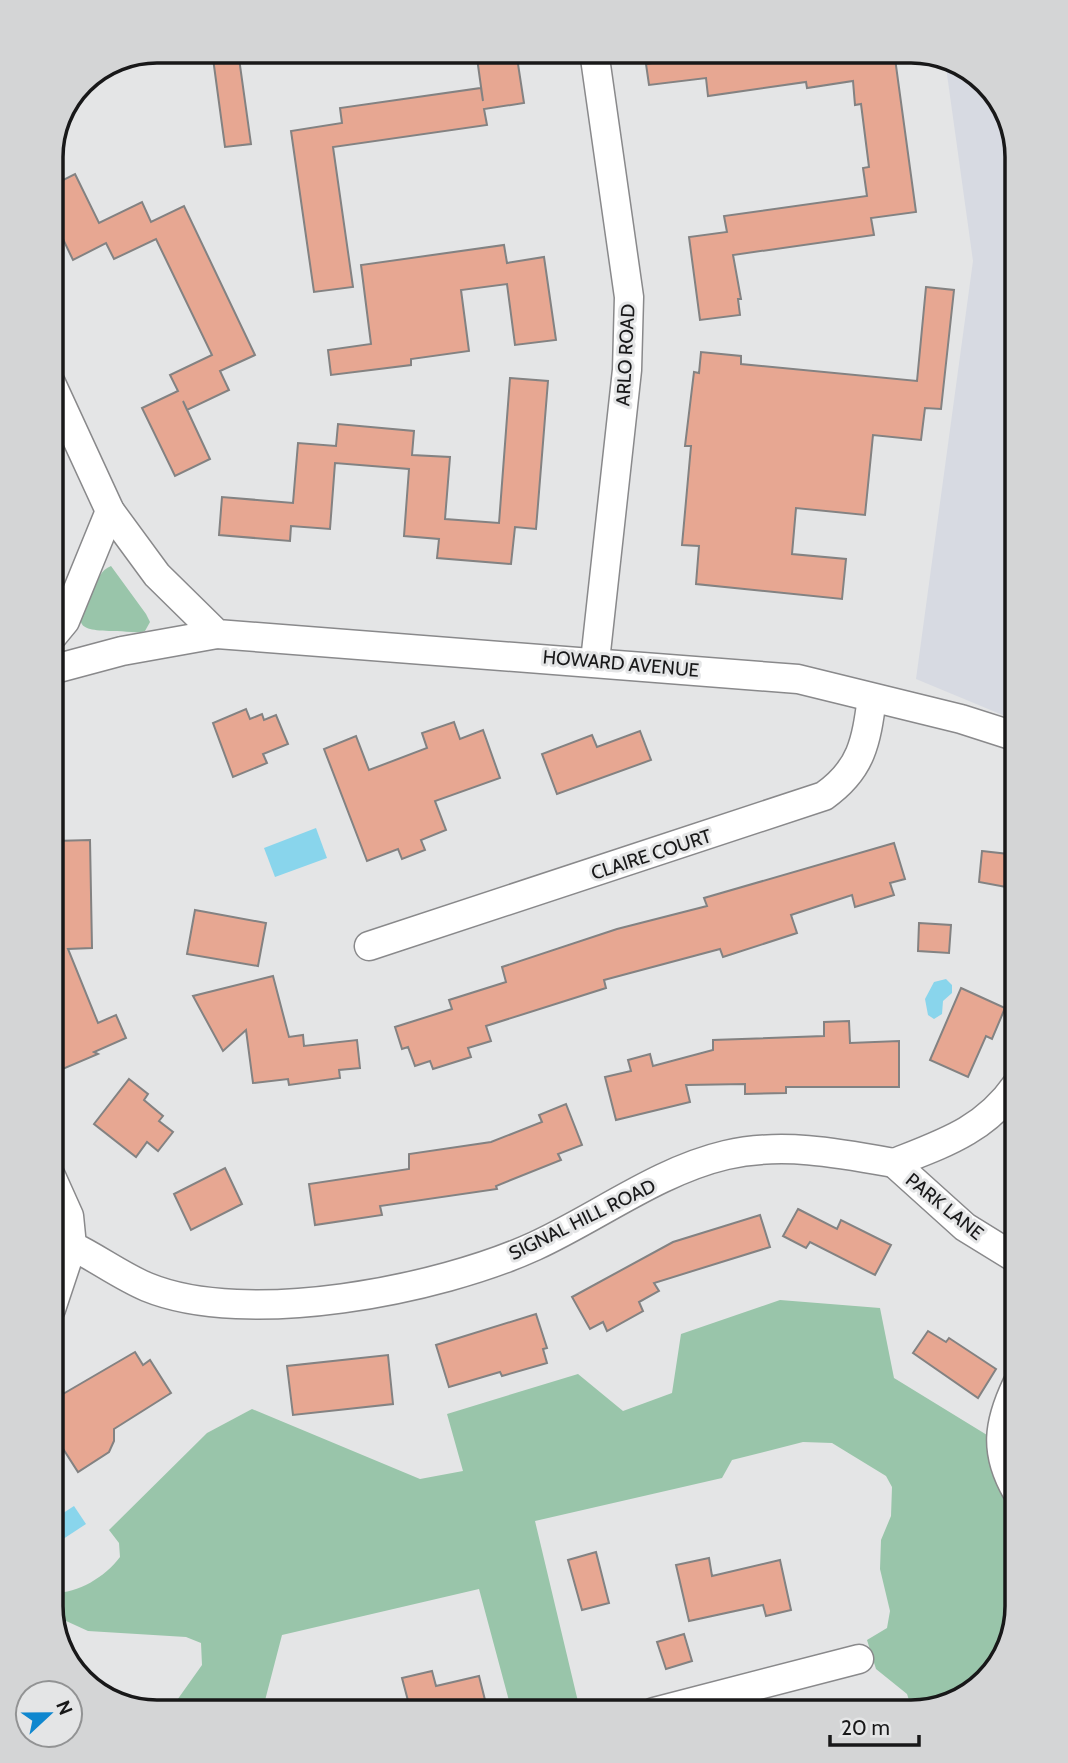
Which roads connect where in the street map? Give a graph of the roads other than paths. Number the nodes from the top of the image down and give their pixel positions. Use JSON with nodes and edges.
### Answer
{"nodes":[{"id":1,"x":596,"y":63,"type":"edge"},
{"id":2,"x":63,"y":409,"type":"edge"},
{"id":3,"x":110,"y":511,"type":"junction"},
{"id":4,"x":63,"y":623,"type":"edge"},
{"id":5,"x":217,"y":634,"type":"junction"},
{"id":6,"x":595,"y":661,"type":"junction"},
{"id":7,"x":63,"y":667,"type":"edge"},
{"id":8,"x":872,"y":698,"type":"junction"},
{"id":9,"x":1005,"y":733,"type":"edge"},
{"id":10,"x":369,"y":946,"type":"dead end"},
{"id":11,"x":1005,"y":1101,"type":"edge"},
{"id":12,"x":894,"y":1163,"type":"junction"},
{"id":13,"x":63,"y":1203,"type":"edge"},
{"id":14,"x":63,"y":1232,"type":"edge"},
{"id":15,"x":63,"y":1239,"type":"edge"},
{"id":16,"x":1005,"y":1252,"type":"edge"},
{"id":17,"x":1005,"y":1416,"type":"edge"},
{"id":18,"x":1005,"y":1468,"type":"edge"},
{"id":19,"x":859,"y":1659,"type":"dead end"},
{"id":20,"x":700,"y":1700,"type":"edge"}],
"edges":[{"from":1,"to":6,"type":"street","name":"ARLO ROAD"},
{"from":2,"to":3,"type":"street"},
{"from":3,"to":4,"type":"street"},
{"from":3,"to":5,"type":"street"},
{"from":5,"to":6,"type":"street","name":"HOWARD AVENUE"},
{"from":5,"to":7,"type":"street","name":"HOWARD AVENUE"},
{"from":6,"to":8,"type":"street","name":"HOWARD AVENUE"},
{"from":8,"to":9,"type":"street","name":"HOWARD AVENUE"},
{"from":8,"to":10,"type":"street","name":"CLAIRE COURT"},
{"from":11,"to":12,"type":"street","name":"PARK LANE"},
{"from":12,"to":15,"type":"street","name":"SIGNAL HILL ROAD"},
{"from":12,"to":16,"type":"street","name":"PARK LANE"},
{"from":13,"to":14,"type":"street"},
{"from":17,"to":18,"type":"street"},
{"from":19,"to":20,"type":"street"}]}
